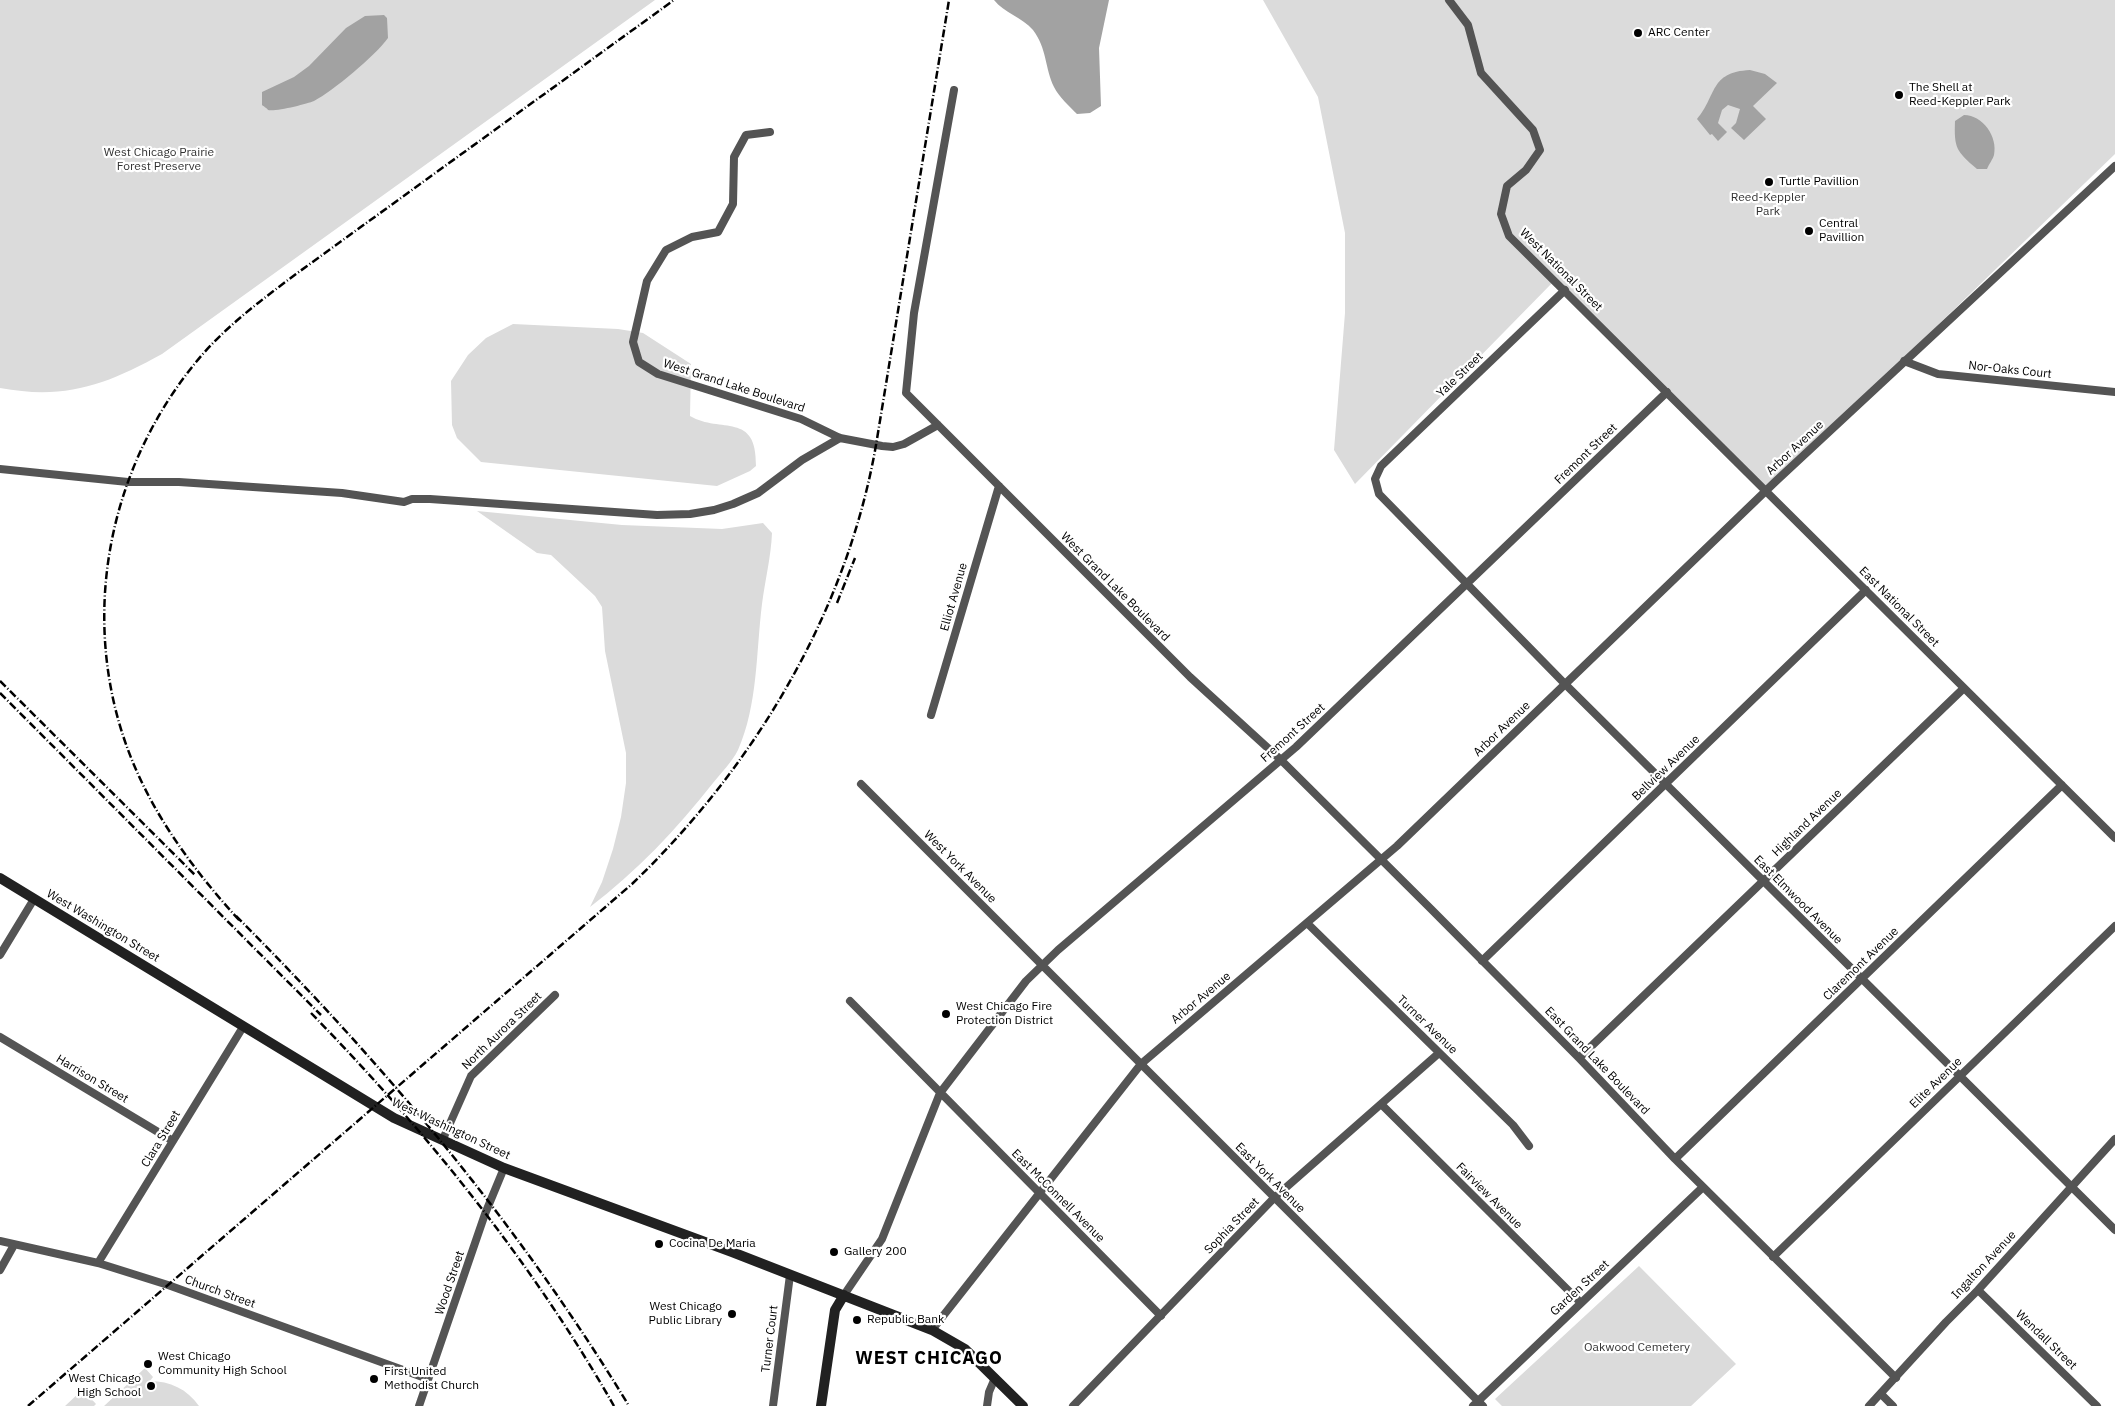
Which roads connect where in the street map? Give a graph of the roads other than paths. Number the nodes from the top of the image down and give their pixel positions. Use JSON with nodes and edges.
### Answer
{"nodes":[{"id":1,"x":1449,"y":0,"type":"edge"},
{"id":2,"x":954,"y":90,"type":"dead end"},
{"id":3,"x":770,"y":132,"type":"dead end"},
{"id":4,"x":2115,"y":166,"type":"edge"},
{"id":5,"x":1566,"y":290,"type":"junction"},
{"id":6,"x":1904,"y":361,"type":"junction"},
{"id":7,"x":1667,"y":392,"type":"junction"},
{"id":8,"x":2115,"y":392,"type":"edge"},
{"id":9,"x":938,"y":425,"type":"junction"},
{"id":10,"x":840,"y":438,"type":"junction"},
{"id":11,"x":0,"y":469,"type":"edge"},
{"id":12,"x":1376,"y":479,"type":"joint"},
{"id":13,"x":999,"y":486,"type":"junction"},
{"id":14,"x":1766,"y":491,"type":"junction"},
{"id":15,"x":1466,"y":584,"type":"junction"},
{"id":16,"x":1866,"y":590,"type":"junction"},
{"id":17,"x":1565,"y":684,"type":"junction"},
{"id":18,"x":1964,"y":688,"type":"junction"},
{"id":19,"x":931,"y":715,"type":"dead end"},
{"id":20,"x":1281,"y":760,"type":"junction"},
{"id":21,"x":861,"y":784,"type":"dead end"},
{"id":22,"x":1666,"y":784,"type":"junction"},
{"id":23,"x":2062,"y":785,"type":"junction"},
{"id":24,"x":2115,"y":838,"type":"edge"},
{"id":25,"x":1381,"y":860,"type":"junction"},
{"id":26,"x":0,"y":878,"type":"edge"},
{"id":27,"x":1764,"y":881,"type":"junction"},
{"id":28,"x":34,"y":900,"type":"junction"},
{"id":29,"x":1307,"y":923,"type":"junction"},
{"id":30,"x":2115,"y":926,"type":"edge"},
{"id":31,"x":0,"y":955,"type":"edge"},
{"id":32,"x":1482,"y":961,"type":"junction"},
{"id":33,"x":1042,"y":965,"type":"junction"},
{"id":34,"x":1862,"y":979,"type":"junction"},
{"id":35,"x":555,"y":995,"type":"dead end"},
{"id":36,"x":850,"y":1001,"type":"dead end"},
{"id":37,"x":243,"y":1027,"type":"junction"},
{"id":38,"x":0,"y":1037,"type":"edge"},
{"id":39,"x":1439,"y":1053,"type":"junction"},
{"id":40,"x":1579,"y":1058,"type":"junction"},
{"id":41,"x":1141,"y":1064,"type":"junction"},
{"id":42,"x":1960,"y":1076,"type":"junction"},
{"id":43,"x":940,"y":1093,"type":"junction"},
{"id":44,"x":1381,"y":1104,"type":"junction"},
{"id":45,"x":443,"y":1139,"type":"junction"},
{"id":46,"x":2115,"y":1139,"type":"edge"},
{"id":47,"x":173,"y":1141,"type":"junction"},
{"id":48,"x":1529,"y":1146,"type":"dead end"},
{"id":49,"x":1675,"y":1159,"type":"junction"},
{"id":50,"x":504,"y":1168,"type":"junction"},
{"id":51,"x":1703,"y":1187,"type":"junction"},
{"id":52,"x":2072,"y":1187,"type":"junction"},
{"id":53,"x":1040,"y":1193,"type":"junction"},
{"id":54,"x":1274,"y":1198,"type":"junction"},
{"id":55,"x":2115,"y":1230,"type":"edge"},
{"id":56,"x":0,"y":1241,"type":"edge"},
{"id":57,"x":14,"y":1245,"type":"junction"},
{"id":58,"x":1773,"y":1256,"type":"junction"},
{"id":59,"x":98,"y":1264,"type":"junction"},
{"id":60,"x":0,"y":1270,"type":"edge"},
{"id":61,"x":790,"y":1275,"type":"junction"},
{"id":62,"x":1978,"y":1290,"type":"junction"},
{"id":63,"x":844,"y":1295,"type":"junction"},
{"id":64,"x":1581,"y":1303,"type":"junction"},
{"id":65,"x":1161,"y":1316,"type":"junction"},
{"id":66,"x":932,"y":1330,"type":"junction"},
{"id":67,"x":995,"y":1378,"type":"junction"},
{"id":68,"x":1896,"y":1378,"type":"junction"},
{"id":69,"x":428,"y":1379,"type":"junction"},
{"id":70,"x":1881,"y":1394,"type":"junction"},
{"id":71,"x":1478,"y":1404,"type":"edge"},
{"id":72,"x":419,"y":1406,"type":"edge"},
{"id":73,"x":773,"y":1406,"type":"edge"},
{"id":74,"x":821,"y":1406,"type":"edge"},
{"id":75,"x":987,"y":1406,"type":"edge"},
{"id":76,"x":1023,"y":1406,"type":"edge"},
{"id":77,"x":1073,"y":1406,"type":"edge"},
{"id":78,"x":1869,"y":1406,"type":"edge"},
{"id":79,"x":1893,"y":1406,"type":"edge"},
{"id":80,"x":2097,"y":1406,"type":"edge"}],
"edges":[{"from":1,"to":5,"type":"street","name":"West National Street"},
{"from":2,"to":9,"type":"street","name":"West Grand Lake Boulevard"},
{"from":3,"to":10,"type":"street","name":"West Grand Lake Boulevard"},
{"from":4,"to":6,"type":"street","name":"Arbor Avenue"},
{"from":5,"to":7,"type":"street","name":"West National Street"},
{"from":5,"to":12,"type":"street","name":"Yale Street"},
{"from":6,"to":8,"type":"street","name":"Nor-Oaks Court"},
{"from":6,"to":14,"type":"street","name":"Arbor Avenue"},
{"from":7,"to":14,"type":"street","name":"East National Street"},
{"from":7,"to":15,"type":"street","name":"Fremont Street"},
{"from":9,"to":10,"type":"street","name":"West Grand Lake Boulevard"},
{"from":9,"to":13,"type":"street","name":"West Grand Lake Boulevard"},
{"from":10,"to":11,"type":"street"},
{"from":12,"to":15,"type":"street","name":"East Elmwood Avenue"},
{"from":13,"to":19,"type":"street","name":"Elliot Avenue"},
{"from":13,"to":20,"type":"street","name":"West Grand Lake Boulevard"},
{"from":14,"to":16,"type":"street","name":"East National Street"},
{"from":14,"to":17,"type":"street","name":"Arbor Avenue"},
{"from":15,"to":17,"type":"street","name":"East Elmwood Avenue"},
{"from":15,"to":20,"type":"street","name":"Fremont Street"},
{"from":16,"to":18,"type":"street","name":"East National Street"},
{"from":16,"to":22,"type":"street","name":"Bellview Avenue"},
{"from":17,"to":22,"type":"street","name":"East Elmwood Avenue"},
{"from":17,"to":25,"type":"street","name":"Arbor Avenue"},
{"from":18,"to":23,"type":"street","name":"East National Street"},
{"from":18,"to":27,"type":"street","name":"Highland Avenue"},
{"from":20,"to":25,"type":"street","name":"East Grand Lake Boulevard"},
{"from":20,"to":33,"type":"street","name":"Fremont Street"},
{"from":21,"to":33,"type":"street","name":"West York Avenue"},
{"from":22,"to":27,"type":"street","name":"East Elmwood Avenue"},
{"from":22,"to":32,"type":"street","name":"Bellview Avenue"},
{"from":23,"to":24,"type":"street","name":"East National Street"},
{"from":23,"to":34,"type":"street","name":"Claremont Avenue"},
{"from":25,"to":29,"type":"street","name":"Arbor Avenue"},
{"from":25,"to":32,"type":"street","name":"East Grand Lake Boulevard"},
{"from":26,"to":28,"type":"main road","name":"West Washington Street"},
{"from":27,"to":34,"type":"street","name":"East Elmwood Avenue"},
{"from":27,"to":40,"type":"street","name":"Highland Avenue"},
{"from":28,"to":31,"type":"street"},
{"from":28,"to":37,"type":"main road","name":"West Washington Street"},
{"from":29,"to":39,"type":"street","name":"Turner Avenue"},
{"from":29,"to":41,"type":"street","name":"Arbor Avenue"},
{"from":30,"to":42,"type":"street","name":"Elite Avenue"},
{"from":32,"to":40,"type":"street","name":"East Grand Lake Boulevard"},
{"from":33,"to":41,"type":"street","name":"East York Avenue"},
{"from":33,"to":43,"type":"street","name":"Fremont Street"},
{"from":34,"to":42,"type":"street","name":"East Elmwood Avenue"},
{"from":34,"to":49,"type":"street","name":"Claremont Avenue"},
{"from":35,"to":45,"type":"street","name":"North Aurora Street"},
{"from":36,"to":43,"type":"street","name":"East McConnell Avenue"},
{"from":37,"to":45,"type":"main road","name":"West Washington Street"},
{"from":37,"to":47,"type":"street","name":"Clara Street"},
{"from":38,"to":47,"type":"street","name":"Harrison Street"},
{"from":39,"to":44,"type":"street","name":"Sophia Street"},
{"from":39,"to":48,"type":"street","name":"Turner Avenue"},
{"from":40,"to":49,"type":"street","name":"East Grand Lake Boulevard"},
{"from":41,"to":53,"type":"street","name":"Arbor Avenue"},
{"from":41,"to":54,"type":"street","name":"East York Avenue"},
{"from":42,"to":52,"type":"street","name":"East Elmwood Avenue"},
{"from":42,"to":58,"type":"street","name":"Elite Avenue"},
{"from":43,"to":53,"type":"street","name":"East McConnell Avenue"},
{"from":43,"to":63,"type":"street","name":"Fremont Street"},
{"from":44,"to":54,"type":"street","name":"Sophia Street"},
{"from":44,"to":64,"type":"street","name":"Fairview Avenue"},
{"from":45,"to":50,"type":"main road","name":"West Washington Street"},
{"from":46,"to":52,"type":"street","name":"Ingalton Avenue"},
{"from":47,"to":59,"type":"street","name":"Clara Street"},
{"from":49,"to":51,"type":"street","name":"East Grand Lake Boulevard"},
{"from":50,"to":61,"type":"main road","name":"West Washington Street"},
{"from":50,"to":69,"type":"street","name":"Wood Street"},
{"from":51,"to":58,"type":"street","name":"East Grand Lake Boulevard"},
{"from":51,"to":64,"type":"street","name":"Garden Street"},
{"from":52,"to":55,"type":"street","name":"East Elmwood Avenue"},
{"from":52,"to":62,"type":"street","name":"Ingalton Avenue"},
{"from":53,"to":65,"type":"street","name":"East McConnell Avenue"},
{"from":53,"to":66,"type":"street","name":"Arbor Avenue"},
{"from":54,"to":65,"type":"street","name":"Sophia Street"},
{"from":54,"to":71,"type":"street","name":"East York Avenue"},
{"from":56,"to":57,"type":"street","name":"Church Street"},
{"from":57,"to":59,"type":"street","name":"Church Street"},
{"from":57,"to":60,"type":"street"},
{"from":58,"to":68,"type":"street","name":"East Grand Lake Boulevard"},
{"from":59,"to":69,"type":"street","name":"Church Street"},
{"from":61,"to":63,"type":"main road","name":"West Washington Street"},
{"from":61,"to":73,"type":"street","name":"Turner Court"},
{"from":62,"to":68,"type":"street","name":"Ingalton Avenue"},
{"from":62,"to":80,"type":"street","name":"Wendall Street"},
{"from":63,"to":66,"type":"main road","name":"West Washington Street"},
{"from":63,"to":74,"type":"main road"},
{"from":64,"to":71,"type":"street","name":"Garden Street"},
{"from":65,"to":77,"type":"street","name":"Sophia Street"},
{"from":66,"to":67,"type":"main road","name":"West Washington Street"},
{"from":67,"to":75,"type":"street"},
{"from":67,"to":76,"type":"main road","name":"West Washington Street"},
{"from":68,"to":70,"type":"street","name":"Ingalton Avenue"},
{"from":69,"to":72,"type":"street","name":"Wood Street"},
{"from":70,"to":78,"type":"street","name":"Ingalton Avenue"},
{"from":70,"to":79,"type":"street"}]}
